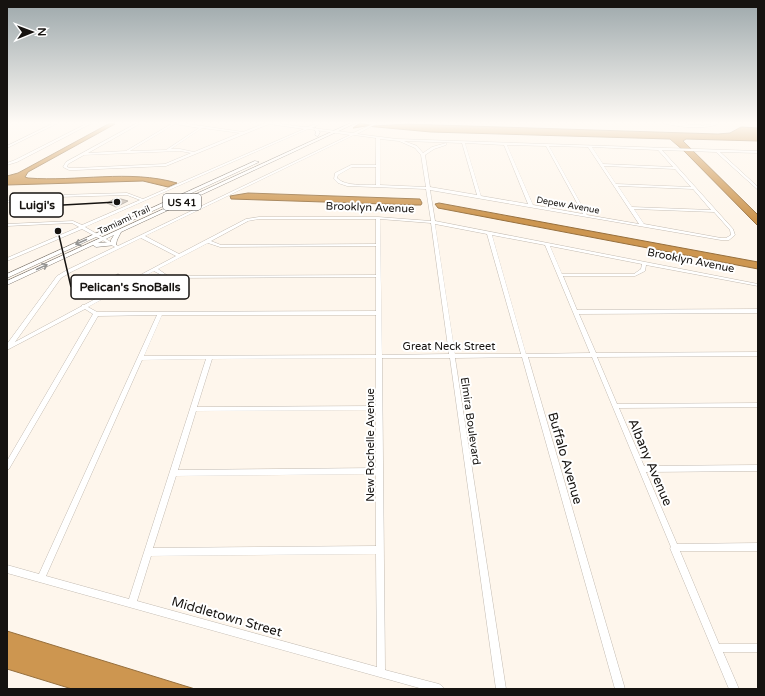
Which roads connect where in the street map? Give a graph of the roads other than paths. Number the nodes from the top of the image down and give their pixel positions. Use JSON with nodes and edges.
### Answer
{"nodes":[{"id":1,"x":29,"y":154,"type":"edge"},
{"id":2,"x":83,"y":154,"type":"edge"},
{"id":3,"x":190,"y":154,"type":"edge"},
{"id":4,"x":247,"y":154,"type":"edge"},
{"id":5,"x":268,"y":154,"type":"edge"},
{"id":6,"x":282,"y":154,"type":"edge"},
{"id":7,"x":310,"y":154,"type":"edge"},
{"id":8,"x":378,"y":154,"type":"edge"},
{"id":9,"x":467,"y":154,"type":"edge"},
{"id":10,"x":509,"y":154,"type":"edge"},
{"id":11,"x":552,"y":154,"type":"edge"},
{"id":12,"x":595,"y":154,"type":"edge"},
{"id":13,"x":664,"y":154,"type":"edge"},
{"id":14,"x":721,"y":154,"type":"edge"},
{"id":15,"x":423,"y":155,"type":"edge"},
{"id":16,"x":7,"y":164,"type":"edge"},
{"id":17,"x":602,"y":165,"type":"junction"},
{"id":18,"x":378,"y":166,"type":"junction"},
{"id":19,"x":676,"y":168,"type":"junction"},
{"id":20,"x":616,"y":185,"type":"junction"},
{"id":21,"x":378,"y":186,"type":"junction"},
{"id":22,"x":427,"y":188,"type":"junction"},
{"id":23,"x":694,"y":188,"type":"junction"},
{"id":24,"x":758,"y":189,"type":"edge"},
{"id":25,"x":479,"y":197,"type":"junction"},
{"id":26,"x":143,"y":200,"type":"junction"},
{"id":27,"x":7,"y":202,"type":"edge"},
{"id":28,"x":531,"y":206,"type":"junction"},
{"id":29,"x":631,"y":208,"type":"junction"},
{"id":30,"x":715,"y":211,"type":"junction"},
{"id":31,"x":586,"y":216,"type":"junction"},
{"id":32,"x":378,"y":218,"type":"junction"},
{"id":33,"x":432,"y":222,"type":"junction"},
{"id":34,"x":7,"y":226,"type":"edge"},
{"id":35,"x":643,"y":226,"type":"junction"},
{"id":36,"x":82,"y":227,"type":"junction"},
{"id":37,"x":120,"y":231,"type":"junction"},
{"id":38,"x":490,"y":233,"type":"junction"},
{"id":39,"x":97,"y":235,"type":"junction"},
{"id":40,"x":141,"y":236,"type":"junction"},
{"id":41,"x":103,"y":238,"type":"junction"},
{"id":42,"x":207,"y":241,"type":"junction"},
{"id":43,"x":547,"y":244,"type":"junction"},
{"id":44,"x":116,"y":245,"type":"junction"},
{"id":45,"x":378,"y":245,"type":"junction"},
{"id":46,"x":86,"y":247,"type":"junction"},
{"id":47,"x":179,"y":256,"type":"junction"},
{"id":48,"x":7,"y":260,"type":"edge"},
{"id":49,"x":644,"y":263,"type":"junction"},
{"id":50,"x":154,"y":270,"type":"junction"},
{"id":51,"x":560,"y":275,"type":"junction"},
{"id":52,"x":7,"y":276,"type":"edge"},
{"id":53,"x":378,"y":276,"type":"junction"},
{"id":54,"x":7,"y":283,"type":"edge"},
{"id":55,"x":758,"y":285,"type":"edge"},
{"id":56,"x":84,"y":306,"type":"junction"},
{"id":57,"x":758,"y":310,"type":"edge"},
{"id":58,"x":575,"y":312,"type":"junction"},
{"id":59,"x":379,"y":313,"type":"junction"},
{"id":60,"x":96,"y":314,"type":"junction"},
{"id":61,"x":160,"y":314,"type":"junction"},
{"id":62,"x":7,"y":348,"type":"edge"},
{"id":63,"x":758,"y":354,"type":"edge"},
{"id":64,"x":524,"y":355,"type":"junction"},
{"id":65,"x":593,"y":355,"type":"junction"},
{"id":66,"x":379,"y":356,"type":"junction"},
{"id":67,"x":452,"y":356,"type":"junction"},
{"id":68,"x":210,"y":357,"type":"junction"},
{"id":69,"x":140,"y":358,"type":"junction"},
{"id":70,"x":758,"y":405,"type":"edge"},
{"id":71,"x":615,"y":406,"type":"junction"},
{"id":72,"x":379,"y":408,"type":"junction"},
{"id":73,"x":193,"y":409,"type":"junction"},
{"id":74,"x":7,"y":467,"type":"edge"},
{"id":75,"x":758,"y":468,"type":"edge"},
{"id":76,"x":641,"y":469,"type":"junction"},
{"id":77,"x":380,"y":471,"type":"junction"},
{"id":78,"x":173,"y":473,"type":"junction"},
{"id":79,"x":758,"y":547,"type":"edge"},
{"id":80,"x":674,"y":548,"type":"junction"},
{"id":81,"x":380,"y":550,"type":"junction"},
{"id":82,"x":148,"y":552,"type":"junction"},
{"id":83,"x":7,"y":569,"type":"edge"},
{"id":84,"x":41,"y":578,"type":"junction"},
{"id":85,"x":132,"y":603,"type":"junction"},
{"id":86,"x":717,"y":648,"type":"junction"},
{"id":87,"x":758,"y":648,"type":"edge"},
{"id":88,"x":381,"y":673,"type":"junction"},
{"id":89,"x":439,"y":689,"type":"edge"},
{"id":90,"x":501,"y":689,"type":"edge"},
{"id":91,"x":620,"y":689,"type":"edge"},
{"id":92,"x":734,"y":689,"type":"edge"}],
"edges":[{"from":1,"to":16,"type":"street"},
{"from":2,"to":3,"type":"street"},
{"from":4,"to":26,"type":"street","name":"Tamiami Trail"},
{"from":5,"to":39,"type":"main road","name":"Tamiami Trail","number":"US 41"},
{"from":6,"to":37,"type":"main road","name":"Tamiami Trail","number":"US 41"},
{"from":7,"to":40,"type":"street","name":"Tamiami Trail"},
{"from":8,"to":18,"type":"street"},
{"from":9,"to":25,"type":"street"},
{"from":10,"to":28,"type":"street"},
{"from":11,"to":31,"type":"street"},
{"from":12,"to":17,"type":"street"},
{"from":13,"to":19,"type":"street","name":"Depew Avenue"},
{"from":14,"to":24,"type":"street"},
{"from":15,"to":22,"type":"street","name":"Elmira Boulevard"},
{"from":17,"to":19,"type":"street"},
{"from":17,"to":20,"type":"street"},
{"from":18,"to":21,"type":"street"},
{"from":18,"to":21,"type":"street","name":"Depew Avenue"},
{"from":19,"to":23,"type":"street","name":"Depew Avenue"},
{"from":20,"to":23,"type":"street"},
{"from":20,"to":29,"type":"street"},
{"from":21,"to":22,"type":"street","name":"Depew Avenue"},
{"from":22,"to":25,"type":"street","name":"Depew Avenue"},
{"from":22,"to":33,"type":"street","name":"Elmira Boulevard"},
{"from":23,"to":30,"type":"street","name":"Depew Avenue"},
{"from":25,"to":28,"type":"street","name":"Depew Avenue"},
{"from":26,"to":27,"type":"street"},
{"from":26,"to":36,"type":"street","name":"Tamiami Trail"},
{"from":28,"to":31,"type":"street","name":"Depew Avenue"},
{"from":29,"to":30,"type":"street"},
{"from":29,"to":35,"type":"street"},
{"from":30,"to":35,"type":"street","name":"Depew Avenue"},
{"from":31,"to":35,"type":"street","name":"Depew Avenue"},
{"from":32,"to":33,"type":"street","name":"Brooklyn Avenue"},
{"from":32,"to":42,"type":"street","name":"Brooklyn Avenue"},
{"from":32,"to":45,"type":"street","name":"New Rochelle Avenue"},
{"from":33,"to":38,"type":"street","name":"Brooklyn Avenue"},
{"from":33,"to":67,"type":"street","name":"Elmira Boulevard"},
{"from":34,"to":36,"type":"street"},
{"from":36,"to":39,"type":"street"},
{"from":36,"to":48,"type":"street","name":"Tamiami Trail"},
{"from":37,"to":41,"type":"main road","name":"Tamiami Trail","number":"US 41"},
{"from":37,"to":44,"type":"main road"},
{"from":38,"to":43,"type":"street","name":"Brooklyn Avenue"},
{"from":38,"to":64,"type":"street","name":"Buffalo Avenue"},
{"from":39,"to":41,"type":"street"},
{"from":39,"to":52,"type":"main road","name":"Tamiami Trail","number":"US 41","one_way":true},
{"from":40,"to":44,"type":"street","name":"Tamiami Trail"},
{"from":40,"to":47,"type":"street"},
{"from":41,"to":44,"type":"street"},
{"from":41,"to":46,"type":"main road","name":"Tamiami Trail","number":"US 41"},
{"from":42,"to":45,"type":"street"},
{"from":42,"to":47,"type":"street","name":"Brooklyn Avenue"},
{"from":43,"to":49,"type":"street","name":"Brooklyn Avenue"},
{"from":43,"to":51,"type":"street","name":"Albany Avenue"},
{"from":44,"to":46,"type":"main road"},
{"from":44,"to":62,"type":"street","name":"Tamiami Trail"},
{"from":45,"to":53,"type":"street","name":"New Rochelle Avenue"},
{"from":54,"to":46,"type":"main road","name":"Tamiami Trail","number":"US 41","one_way":true},
{"from":47,"to":50,"type":"street","name":"Brooklyn Avenue"},
{"from":49,"to":51,"type":"street"},
{"from":49,"to":55,"type":"street","name":"Brooklyn Avenue"},
{"from":50,"to":53,"type":"street"},
{"from":50,"to":56,"type":"street","name":"Brooklyn Avenue"},
{"from":51,"to":58,"type":"street","name":"Albany Avenue"},
{"from":53,"to":59,"type":"street","name":"New Rochelle Avenue"},
{"from":56,"to":60,"type":"street"},
{"from":56,"to":62,"type":"street","name":"Brooklyn Avenue"},
{"from":57,"to":58,"type":"street"},
{"from":58,"to":65,"type":"street","name":"Albany Avenue"},
{"from":59,"to":61,"type":"street"},
{"from":59,"to":66,"type":"street","name":"New Rochelle Avenue"},
{"from":60,"to":61,"type":"street"},
{"from":60,"to":74,"type":"street"},
{"from":61,"to":69,"type":"street"},
{"from":63,"to":65,"type":"street","name":"Great Neck Street"},
{"from":64,"to":65,"type":"street","name":"Great Neck Street"},
{"from":64,"to":67,"type":"street","name":"Great Neck Street"},
{"from":64,"to":91,"type":"street","name":"Buffalo Avenue"},
{"from":65,"to":71,"type":"street","name":"Albany Avenue"},
{"from":66,"to":67,"type":"street","name":"Great Neck Street"},
{"from":66,"to":68,"type":"street","name":"Great Neck Street"},
{"from":66,"to":72,"type":"street","name":"New Rochelle Avenue"},
{"from":67,"to":90,"type":"street","name":"Elmira Boulevard"},
{"from":68,"to":69,"type":"street","name":"Great Neck Street"},
{"from":68,"to":73,"type":"street"},
{"from":69,"to":84,"type":"street"},
{"from":70,"to":71,"type":"street"},
{"from":71,"to":76,"type":"street","name":"Albany Avenue"},
{"from":72,"to":73,"type":"street"},
{"from":72,"to":77,"type":"street","name":"New Rochelle Avenue"},
{"from":73,"to":78,"type":"street"},
{"from":75,"to":76,"type":"street"},
{"from":76,"to":80,"type":"street","name":"Albany Avenue"},
{"from":77,"to":78,"type":"street"},
{"from":77,"to":81,"type":"street","name":"New Rochelle Avenue"},
{"from":78,"to":82,"type":"street"},
{"from":79,"to":80,"type":"street"},
{"from":80,"to":86,"type":"street","name":"Albany Avenue"},
{"from":81,"to":82,"type":"street"},
{"from":81,"to":88,"type":"street","name":"New Rochelle Avenue"},
{"from":82,"to":85,"type":"street"},
{"from":83,"to":84,"type":"street","name":"Middletown Street"},
{"from":84,"to":85,"type":"street","name":"Middletown Street"},
{"from":85,"to":88,"type":"street","name":"Middletown Street"},
{"from":86,"to":87,"type":"street"},
{"from":86,"to":92,"type":"street","name":"Albany Avenue"},
{"from":88,"to":89,"type":"street","name":"Middletown Street"}]}
